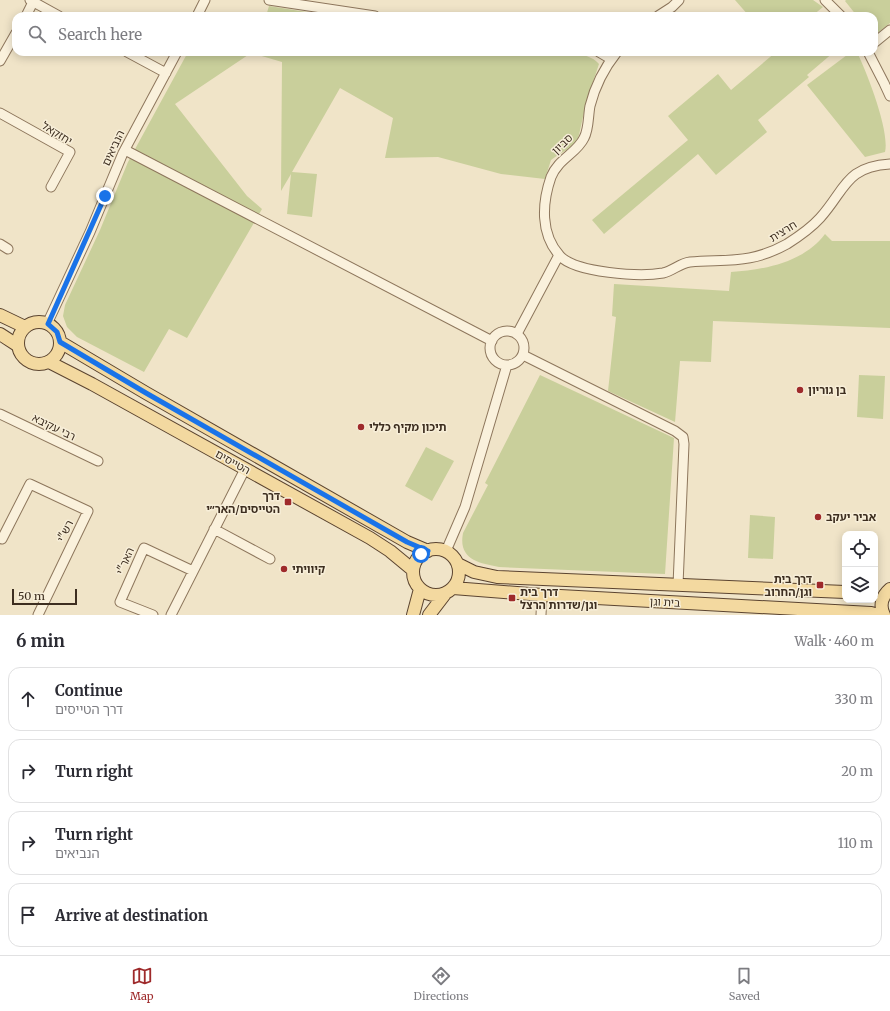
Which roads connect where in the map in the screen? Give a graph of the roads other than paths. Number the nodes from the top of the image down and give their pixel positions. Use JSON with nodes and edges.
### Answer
{"nodes":[{"id":1,"x":205,"y":0,"type":"edge"},
{"id":2,"x":269,"y":0,"type":"edge"},
{"id":3,"x":679,"y":0,"type":"edge"},
{"id":4,"x":32,"y":1,"type":"edge"},
{"id":5,"x":830,"y":1,"type":"edge"},
{"id":6,"x":28,"y":12,"type":"edge"},
{"id":7,"x":53,"y":12,"type":"edge"},
{"id":8,"x":199,"y":12,"type":"edge"},
{"id":9,"x":348,"y":12,"type":"edge"},
{"id":10,"x":664,"y":12,"type":"edge"},
{"id":11,"x":838,"y":12,"type":"edge"},
{"id":12,"x":890,"y":30,"type":"edge"},
{"id":13,"x":12,"y":40,"type":"edge"},
{"id":14,"x":878,"y":40,"type":"edge"},
{"id":15,"x":134,"y":56,"type":"edge"},
{"id":16,"x":175,"y":56,"type":"edge"},
{"id":17,"x":614,"y":56,"type":"edge"},
{"id":18,"x":870,"y":56,"type":"edge"},
{"id":19,"x":0,"y":61,"type":"edge"},
{"id":20,"x":166,"y":73,"type":"junction"},
{"id":21,"x":890,"y":96,"type":"edge"},
{"id":22,"x":0,"y":113,"type":"edge"},
{"id":23,"x":125,"y":150,"type":"junction"},
{"id":24,"x":890,"y":164,"type":"edge"},
{"id":25,"x":51,"y":187,"type":"dead end"},
{"id":26,"x":560,"y":255,"type":"junction"},
{"id":27,"x":0,"y":315,"type":"edge"},
{"id":28,"x":48,"y":324,"type":"junction"},
{"id":29,"x":25,"y":327,"type":"junction"},
{"id":30,"x":0,"y":334,"type":"edge"},
{"id":31,"x":516,"y":334,"type":"junction"},
{"id":32,"x":492,"y":341,"type":"junction"},
{"id":33,"x":60,"y":342,"type":"junction"},
{"id":34,"x":17,"y":344,"type":"junction"},
{"id":35,"x":523,"y":355,"type":"junction"},
{"id":36,"x":49,"y":362,"type":"junction"},
{"id":37,"x":507,"y":365,"type":"junction"},
{"id":38,"x":0,"y":414,"type":"edge"},
{"id":39,"x":98,"y":461,"type":"dead end"},
{"id":40,"x":245,"y":469,"type":"junction"},
{"id":41,"x":214,"y":529,"type":"junction"},
{"id":42,"x":2,"y":539,"type":"dead end"},
{"id":43,"x":428,"y":551,"type":"junction"},
{"id":44,"x":446,"y":551,"type":"junction"},
{"id":45,"x":270,"y":559,"type":"dead end"},
{"id":46,"x":458,"y":564,"type":"junction"},
{"id":47,"x":193,"y":570,"type":"junction"},
{"id":48,"x":413,"y":570,"type":"junction"},
{"id":49,"x":678,"y":585,"type":"junction"},
{"id":50,"x":420,"y":589,"type":"junction"},
{"id":51,"x":889,"y":589,"type":"edge"},
{"id":52,"x":449,"y":591,"type":"junction"},
{"id":53,"x":878,"y":591,"type":"edge"},
{"id":54,"x":842,"y":592,"type":"edge"},
{"id":55,"x":542,"y":595,"type":"junction"},
{"id":56,"x":38,"y":615,"type":"edge"},
{"id":57,"x":153,"y":615,"type":"edge"},
{"id":58,"x":171,"y":615,"type":"edge"},
{"id":59,"x":413,"y":615,"type":"edge"},
{"id":60,"x":429,"y":615,"type":"edge"},
{"id":61,"x":541,"y":615,"type":"edge"},
{"id":62,"x":877,"y":615,"type":"edge"},
{"id":63,"x":884,"y":615,"type":"edge"}],
"edges":[{"from":1,"to":8,"type":"street"},
{"from":2,"to":9,"type":"street"},
{"from":3,"to":10,"type":"street"},
{"from":4,"to":6,"type":"street"},
{"from":4,"to":7,"type":"street"},
{"from":5,"to":11,"type":"street"},
{"from":12,"to":14,"type":"street"},
{"from":13,"to":19,"type":"street"},
{"from":15,"to":20,"type":"street"},
{"from":16,"to":20,"type":"street","name":"הנביאים"},
{"from":17,"to":26,"type":"street","name":"סביון"},
{"from":18,"to":21,"type":"street"},
{"from":20,"to":23,"type":"street","name":"הנביאים"},
{"from":22,"to":25,"type":"street","name":"יחזקאל"},
{"from":23,"to":28,"type":"street","name":"הנביאים"},
{"from":23,"to":32,"type":"street"},
{"from":24,"to":26,"type":"street","name":"חרצית"},
{"from":26,"to":31,"type":"street"},
{"from":27,"to":29,"type":"main road"},
{"from":28,"to":29,"type":"main road"},
{"from":28,"to":33,"type":"main road"},
{"from":29,"to":34,"type":"main road"},
{"from":30,"to":34,"type":"main road"},
{"from":31,"to":32,"type":"street"},
{"from":31,"to":35,"type":"street"},
{"from":32,"to":37,"type":"street"},
{"from":33,"to":36,"type":"main road"},
{"from":33,"to":43,"type":"main road"},
{"from":34,"to":36,"type":"main road"},
{"from":35,"to":37,"type":"street"},
{"from":35,"to":49,"type":"street"},
{"from":36,"to":40,"type":"main road","name":"הטייסים"},
{"from":37,"to":44,"type":"street"},
{"from":38,"to":39,"type":"street","name":"רבי עקיבא"},
{"from":40,"to":41,"type":"street"},
{"from":40,"to":48,"type":"main road","name":"הטייסים"},
{"from":41,"to":45,"type":"street"},
{"from":41,"to":47,"type":"street"},
{"from":42,"to":56,"type":"street","name":"רש\"י"},
{"from":43,"to":44,"type":"main road"},
{"from":43,"to":48,"type":"main road"},
{"from":44,"to":46,"type":"main road"},
{"from":46,"to":49,"type":"main road","name":"בית וגן"},
{"from":46,"to":52,"type":"main road"},
{"from":47,"to":57,"type":"street","name":"האר\"י"},
{"from":47,"to":58,"type":"street"},
{"from":48,"to":50,"type":"main road"},
{"from":49,"to":54,"type":"main road","name":"בית וגן"},
{"from":50,"to":52,"type":"main road"},
{"from":50,"to":59,"type":"main road"},
{"from":51,"to":53,"type":"main road"},
{"from":51,"to":63,"type":"main road"},
{"from":52,"to":55,"type":"main road","name":"בית וגן"},
{"from":52,"to":60,"type":"main road"},
{"from":55,"to":61,"type":"street"},
{"from":55,"to":62,"type":"main road","name":"בית וגן"}]}
